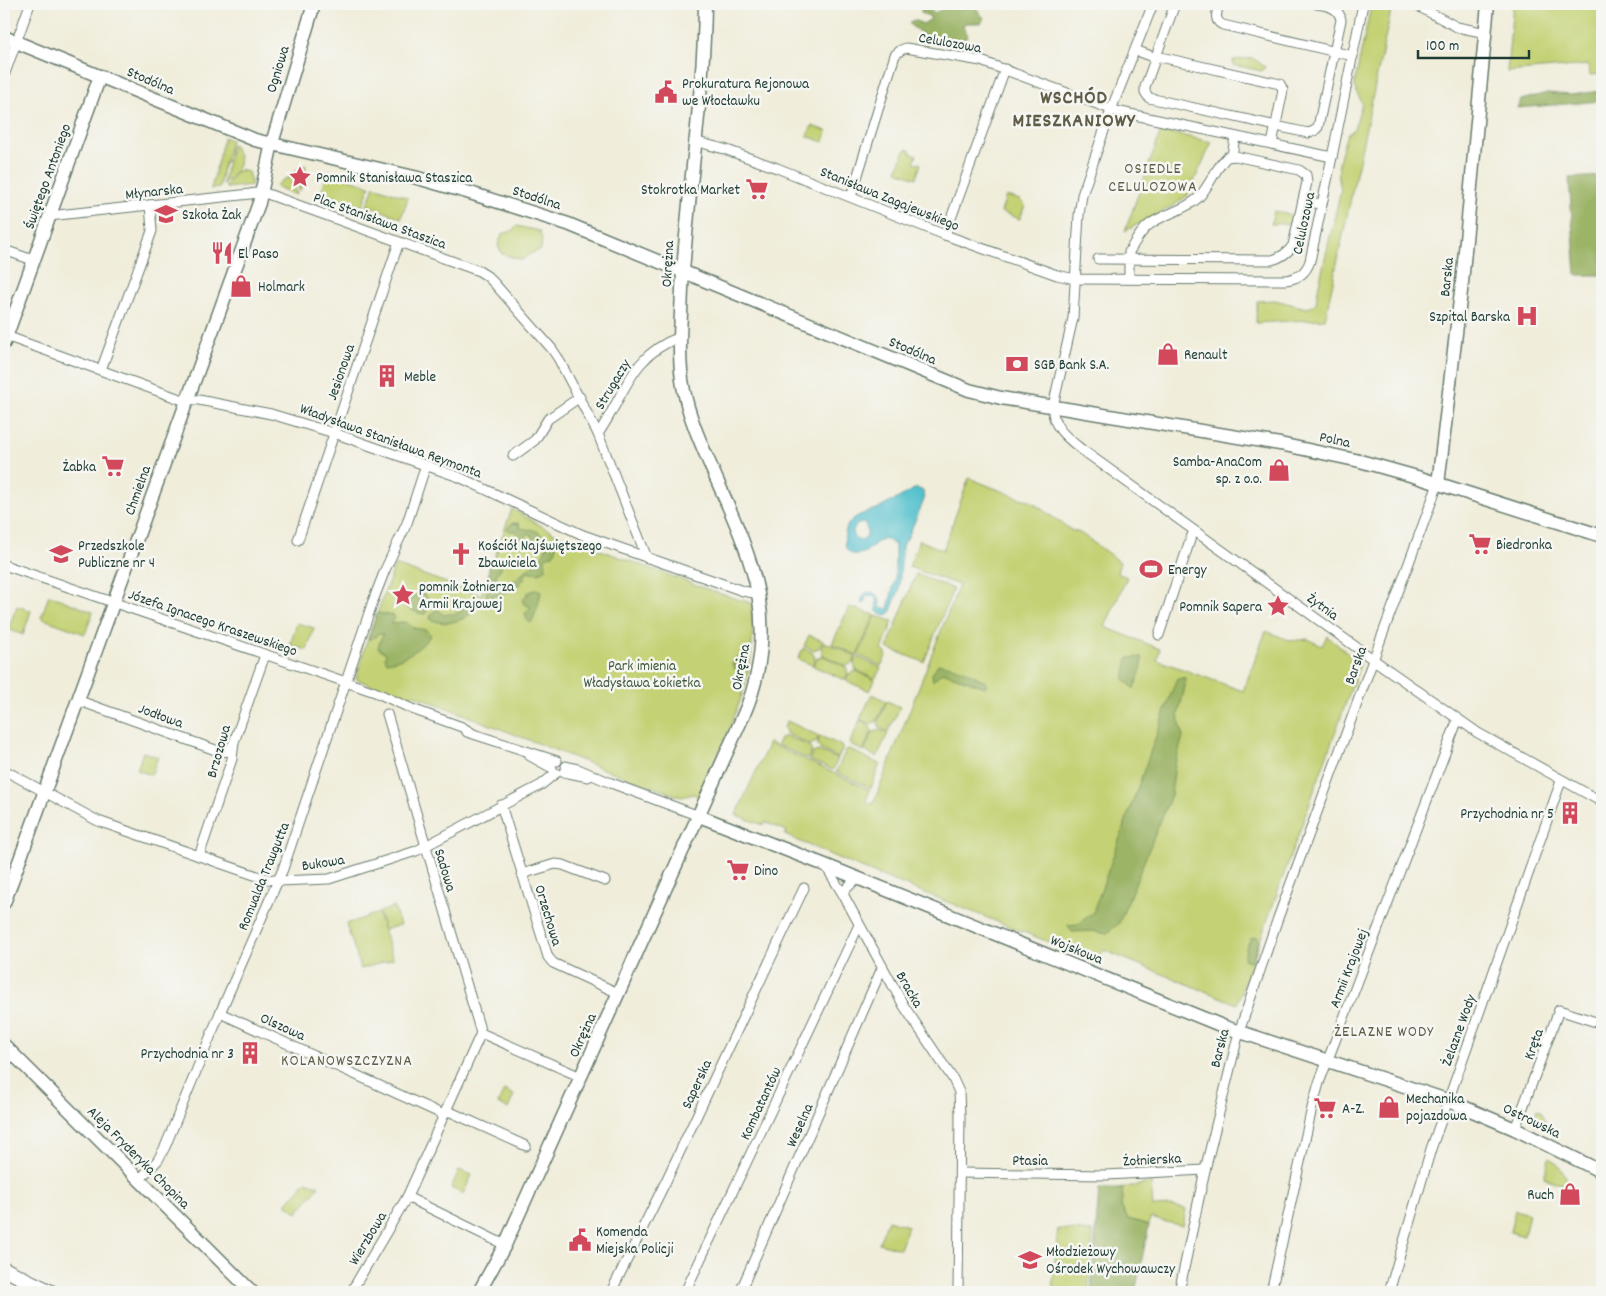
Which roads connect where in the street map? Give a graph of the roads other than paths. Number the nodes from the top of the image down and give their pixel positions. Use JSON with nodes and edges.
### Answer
{"nodes":[{"id":1,"x":30,"y":4,"type":"edge"},
{"id":2,"x":314,"y":4,"type":"edge"},
{"id":3,"x":705,"y":4,"type":"edge"},
{"id":4,"x":1153,"y":4,"type":"edge"},
{"id":5,"x":1175,"y":4,"type":"edge"},
{"id":6,"x":1219,"y":4,"type":"edge"},
{"id":7,"x":1317,"y":4,"type":"edge"},
{"id":8,"x":1363,"y":4,"type":"edge"},
{"id":9,"x":1414,"y":4,"type":"edge"},
{"id":10,"x":1488,"y":4,"type":"edge"},
{"id":11,"x":1486,"y":33,"type":"junction"},
{"id":12,"x":4,"y":36,"type":"edge"},
{"id":13,"x":16,"y":42,"type":"junction"},
{"id":14,"x":1135,"y":50,"type":"junction"},
{"id":15,"x":1334,"y":52,"type":"junction"},
{"id":16,"x":1353,"y":56,"type":"junction"},
{"id":17,"x":1156,"y":57,"type":"junction"},
{"id":18,"x":1005,"y":69,"type":"junction"},
{"id":19,"x":4,"y":76,"type":"edge"},
{"id":20,"x":100,"y":76,"type":"junction"},
{"id":21,"x":1111,"y":110,"type":"junction"},
{"id":22,"x":1276,"y":126,"type":"junction"},
{"id":23,"x":1235,"y":136,"type":"junction"},
{"id":24,"x":694,"y":141,"type":"junction"},
{"id":25,"x":272,"y":143,"type":"junction"},
{"id":26,"x":1272,"y":144,"type":"junction"},
{"id":27,"x":1232,"y":156,"type":"junction"},
{"id":28,"x":1332,"y":157,"type":"junction"},
{"id":29,"x":262,"y":192,"type":"junction"},
{"id":30,"x":851,"y":197,"type":"junction"},
{"id":31,"x":1303,"y":201,"type":"junction"},
{"id":32,"x":1321,"y":204,"type":"junction"},
{"id":33,"x":150,"y":205,"type":"junction"},
{"id":34,"x":50,"y":216,"type":"junction"},
{"id":35,"x":945,"y":236,"type":"junction"},
{"id":36,"x":399,"y":242,"type":"junction"},
{"id":37,"x":4,"y":250,"type":"edge"},
{"id":38,"x":1098,"y":259,"type":"dead end"},
{"id":39,"x":1129,"y":259,"type":"junction"},
{"id":40,"x":34,"y":260,"type":"junction"},
{"id":41,"x":683,"y":272,"type":"junction"},
{"id":42,"x":1075,"y":279,"type":"junction"},
{"id":43,"x":1129,"y":279,"type":"junction"},
{"id":44,"x":680,"y":336,"type":"junction"},
{"id":45,"x":5,"y":340,"type":"edge"},
{"id":46,"x":101,"y":370,"type":"junction"},
{"id":47,"x":580,"y":397,"type":"junction"},
{"id":48,"x":187,"y":399,"type":"junction"},
{"id":49,"x":1053,"y":406,"type":"junction"},
{"id":50,"x":334,"y":433,"type":"junction"},
{"id":51,"x":598,"y":434,"type":"junction"},
{"id":52,"x":514,"y":456,"type":"dead end"},
{"id":53,"x":426,"y":465,"type":"junction"},
{"id":54,"x":1438,"y":484,"type":"junction"},
{"id":55,"x":1194,"y":531,"type":"junction"},
{"id":56,"x":1602,"y":536,"type":"edge"},
{"id":57,"x":298,"y":540,"type":"dead end"},
{"id":58,"x":647,"y":558,"type":"junction"},
{"id":59,"x":4,"y":564,"type":"edge"},
{"id":60,"x":759,"y":594,"type":"junction"},
{"id":61,"x":113,"y":602,"type":"junction"},
{"id":62,"x":1159,"y":635,"type":"dead end"},
{"id":63,"x":265,"y":655,"type":"junction"},
{"id":64,"x":1374,"y":660,"type":"junction"},
{"id":65,"x":346,"y":683,"type":"junction"},
{"id":66,"x":77,"y":700,"type":"junction"},
{"id":67,"x":386,"y":714,"type":"dead end"},
{"id":68,"x":1458,"y":719,"type":"junction"},
{"id":69,"x":233,"y":745,"type":"junction"},
{"id":70,"x":559,"y":768,"type":"junction"},
{"id":71,"x":4,"y":770,"type":"edge"},
{"id":72,"x":1561,"y":781,"type":"junction"},
{"id":73,"x":43,"y":792,"type":"junction"},
{"id":74,"x":1602,"y":801,"type":"edge"},
{"id":75,"x":501,"y":805,"type":"junction"},
{"id":76,"x":699,"y":816,"type":"junction"},
{"id":77,"x":425,"y":846,"type":"junction"},
{"id":78,"x":200,"y":856,"type":"junction"},
{"id":79,"x":825,"y":865,"type":"junction"},
{"id":80,"x":522,"y":874,"type":"junction"},
{"id":81,"x":857,"y":878,"type":"junction"},
{"id":82,"x":279,"y":881,"type":"junction"},
{"id":83,"x":605,"y":881,"type":"dead end"},
{"id":84,"x":804,"y":888,"type":"dead end"},
{"id":85,"x":844,"y":896,"type":"junction"},
{"id":86,"x":4,"y":902,"type":"edge"},
{"id":87,"x":859,"y":925,"type":"junction"},
{"id":88,"x":882,"y":968,"type":"junction"},
{"id":89,"x":618,"y":993,"type":"junction"},
{"id":90,"x":220,"y":1013,"type":"junction"},
{"id":91,"x":1602,"y":1024,"type":"edge"},
{"id":92,"x":1239,"y":1032,"type":"junction"},
{"id":93,"x":480,"y":1033,"type":"junction"},
{"id":94,"x":4,"y":1045,"type":"edge"},
{"id":95,"x":1328,"y":1060,"type":"junction"},
{"id":96,"x":581,"y":1077,"type":"junction"},
{"id":97,"x":1448,"y":1100,"type":"junction"},
{"id":98,"x":445,"y":1113,"type":"junction"},
{"id":99,"x":1515,"y":1130,"type":"junction"},
{"id":100,"x":526,"y":1146,"type":"dead end"},
{"id":101,"x":1205,"y":1170,"type":"junction"},
{"id":102,"x":1602,"y":1172,"type":"edge"},
{"id":103,"x":960,"y":1173,"type":"junction"},
{"id":104,"x":1100,"y":1175,"type":"joint"},
{"id":105,"x":139,"y":1180,"type":"junction"},
{"id":106,"x":407,"y":1197,"type":"junction"},
{"id":107,"x":505,"y":1245,"type":"junction"},
{"id":108,"x":4,"y":1269,"type":"edge"},
{"id":109,"x":4,"y":1280,"type":"edge"},
{"id":110,"x":31,"y":1292,"type":"edge"},
{"id":111,"x":51,"y":1292,"type":"edge"},
{"id":112,"x":252,"y":1292,"type":"edge"},
{"id":113,"x":351,"y":1292,"type":"edge"},
{"id":114,"x":479,"y":1292,"type":"edge"},
{"id":115,"x":611,"y":1292,"type":"edge"},
{"id":116,"x":685,"y":1292,"type":"edge"},
{"id":117,"x":740,"y":1292,"type":"edge"},
{"id":118,"x":958,"y":1292,"type":"edge"},
{"id":119,"x":1179,"y":1292,"type":"edge"},
{"id":120,"x":1270,"y":1292,"type":"edge"},
{"id":121,"x":1389,"y":1292,"type":"edge"}],
"edges":[{"from":1,"to":13,"type":"street"},
{"from":2,"to":25,"type":"street","name":"Ogniowa"},
{"from":3,"to":24,"type":"street","name":"Okrężna"},
{"from":4,"to":14,"type":"street"},
{"from":5,"to":17,"type":"street"},
{"from":6,"to":15,"type":"street"},
{"from":7,"to":15,"type":"street"},
{"from":8,"to":16,"type":"street","name":"Celulozowa"},
{"from":9,"to":11,"type":"street"},
{"from":10,"to":11,"type":"street","name":"Barska"},
{"from":11,"to":54,"type":"street","name":"Barska"},
{"from":12,"to":13,"type":"street","name":"Stodólna"},
{"from":13,"to":19,"type":"street"},
{"from":13,"to":20,"type":"street","name":"Stodólna"},
{"from":14,"to":17,"type":"street"},
{"from":14,"to":21,"type":"street"},
{"from":15,"to":16,"type":"street"},
{"from":15,"to":22,"type":"street"},
{"from":16,"to":28,"type":"street","name":"Celulozowa"},
{"from":17,"to":22,"type":"street"},
{"from":17,"to":22,"type":"street"},
{"from":18,"to":21,"type":"street","name":"Celulozowa"},
{"from":18,"to":30,"type":"street","name":"Celulozowa"},
{"from":18,"to":35,"type":"street"},
{"from":20,"to":25,"type":"street","name":"Stodólna"},
{"from":20,"to":34,"type":"street","name":"Świętego Antoniego"},
{"from":21,"to":23,"type":"street","name":"Celulozowa"},
{"from":21,"to":42,"type":"street"},
{"from":22,"to":26,"type":"street"},
{"from":23,"to":26,"type":"street","name":"Celulozowa"},
{"from":23,"to":27,"type":"street"},
{"from":24,"to":30,"type":"street","name":"Stanisława Zagajewskiego"},
{"from":24,"to":41,"type":"street","name":"Okrężna"},
{"from":25,"to":29,"type":"street","name":"Chmielna"},
{"from":25,"to":41,"type":"street","name":"Stodólna"},
{"from":26,"to":28,"type":"street","name":"Celulozowa"},
{"from":27,"to":31,"type":"street"},
{"from":27,"to":39,"type":"street"},
{"from":28,"to":32,"type":"street","name":"Celulozowa"},
{"from":29,"to":33,"type":"street","name":"Młynarska"},
{"from":29,"to":36,"type":"street","name":"Plac Stanisława Staszica"},
{"from":29,"to":48,"type":"street","name":"Chmielna"},
{"from":30,"to":35,"type":"street","name":"Stanisława Zagajewskiego"},
{"from":31,"to":32,"type":"street"},
{"from":31,"to":39,"type":"street"},
{"from":32,"to":43,"type":"street","name":"Celulozowa"},
{"from":33,"to":34,"type":"street","name":"Młynarska"},
{"from":33,"to":46,"type":"street"},
{"from":34,"to":40,"type":"street","name":"Świętego Antoniego"},
{"from":35,"to":42,"type":"street","name":"Stanisława Zagajewskiego"},
{"from":36,"to":47,"type":"street","name":"Plac Stanisława Staszica"},
{"from":36,"to":50,"type":"street","name":"Jesionowa"},
{"from":37,"to":40,"type":"street"},
{"from":38,"to":39,"type":"street"},
{"from":39,"to":43,"type":"street"},
{"from":40,"to":45,"type":"street","name":"Świętego Antoniego"},
{"from":41,"to":44,"type":"street","name":"Okrężna"},
{"from":41,"to":49,"type":"street","name":"Stodólna"},
{"from":42,"to":43,"type":"street","name":"Celulozowa"},
{"from":42,"to":49,"type":"street"},
{"from":44,"to":51,"type":"street","name":"Strugaczy"},
{"from":44,"to":60,"type":"street","name":"Okrężna"},
{"from":45,"to":46,"type":"street","name":"Władysława Stanisława Reymonta"},
{"from":46,"to":48,"type":"street","name":"Władysława Stanisława Reymonta"},
{"from":47,"to":51,"type":"street"},
{"from":47,"to":52,"type":"street"},
{"from":48,"to":50,"type":"street","name":"Władysława Stanisława Reymonta"},
{"from":48,"to":61,"type":"street","name":"Chmielna"},
{"from":49,"to":54,"type":"street","name":"Polna"},
{"from":49,"to":55,"type":"street","name":"Żytnia"},
{"from":50,"to":53,"type":"street","name":"Władysława Stanisława Reymonta"},
{"from":50,"to":57,"type":"street","name":"Jesionowa"},
{"from":51,"to":58,"type":"street"},
{"from":53,"to":58,"type":"street","name":"Władysława Stanisława Reymonta"},
{"from":53,"to":65,"type":"street","name":"Romualda Traugutta"},
{"from":54,"to":56,"type":"street","name":"Polna"},
{"from":54,"to":64,"type":"street","name":"Barska"},
{"from":55,"to":62,"type":"street"},
{"from":55,"to":64,"type":"street","name":"Żytnia"},
{"from":58,"to":60,"type":"street","name":"Władysława Stanisława Reymonta"},
{"from":59,"to":61,"type":"street","name":"Józefa Ignacego Kraszewskiego"},
{"from":60,"to":76,"type":"street","name":"Okrężna"},
{"from":61,"to":63,"type":"street","name":"Józefa Ignacego Kraszewskiego"},
{"from":61,"to":66,"type":"street","name":"Chmielna"},
{"from":63,"to":65,"type":"street","name":"Józefa Ignacego Kraszewskiego"},
{"from":63,"to":69,"type":"street","name":"Brzozowa"},
{"from":64,"to":68,"type":"street","name":"Żytnia"},
{"from":64,"to":92,"type":"street","name":"Barska"},
{"from":65,"to":70,"type":"street","name":"Józefa Ignacego Kraszewskiego"},
{"from":65,"to":82,"type":"street","name":"Romualda Traugutta"},
{"from":66,"to":69,"type":"street","name":"Jodłowa"},
{"from":66,"to":73,"type":"street","name":"Chmielna"},
{"from":67,"to":77,"type":"street","name":"Sadowa"},
{"from":68,"to":72,"type":"street","name":"Żytnia"},
{"from":68,"to":95,"type":"street","name":"Armii Krajowej"},
{"from":69,"to":78,"type":"street","name":"Brzozowa"},
{"from":70,"to":75,"type":"street","name":"Bukowa"},
{"from":70,"to":76,"type":"street","name":"Józefa Ignacego Kraszewskiego"},
{"from":71,"to":73,"type":"street","name":"Bukowa"},
{"from":72,"to":74,"type":"street","name":"Żytnia"},
{"from":72,"to":97,"type":"street","name":"Żelazne Wody"},
{"from":73,"to":78,"type":"street","name":"Bukowa"},
{"from":73,"to":86,"type":"street","name":"Chmielna"},
{"from":75,"to":77,"type":"street","name":"Bukowa"},
{"from":75,"to":80,"type":"street","name":"Orzechowa"},
{"from":76,"to":79,"type":"street","name":"Wojskowa"},
{"from":76,"to":89,"type":"street","name":"Okrężna"},
{"from":77,"to":82,"type":"street","name":"Bukowa"},
{"from":77,"to":93,"type":"street","name":"Sadowa"},
{"from":78,"to":82,"type":"street","name":"Bukowa"},
{"from":79,"to":81,"type":"street","name":"Wojskowa"},
{"from":79,"to":85,"type":"street","name":"Bracka"},
{"from":80,"to":83,"type":"street"},
{"from":80,"to":89,"type":"street","name":"Orzechowa"},
{"from":81,"to":85,"type":"street"},
{"from":81,"to":92,"type":"street","name":"Wojskowa"},
{"from":82,"to":90,"type":"street","name":"Romualda Traugutta"},
{"from":84,"to":115,"type":"street","name":"Saperska"},
{"from":85,"to":87,"type":"street","name":"Bracka"},
{"from":87,"to":88,"type":"street","name":"Bracka"},
{"from":87,"to":116,"type":"street","name":"Kombatantów"},
{"from":88,"to":103,"type":"street","name":"Bracka"},
{"from":88,"to":117,"type":"street","name":"Weselna"},
{"from":89,"to":96,"type":"street","name":"Okrężna"},
{"from":90,"to":98,"type":"street","name":"Olszowa"},
{"from":90,"to":105,"type":"street","name":"Romualda Traugutta"},
{"from":91,"to":99,"type":"street","name":"Kręta"},
{"from":92,"to":95,"type":"street","name":"Wojskowa"},
{"from":92,"to":101,"type":"street","name":"Barska"},
{"from":93,"to":96,"type":"street"},
{"from":93,"to":98,"type":"street","name":"Wierzbowa"},
{"from":94,"to":105,"type":"street","name":"Aleja Fryderyka Chopina"},
{"from":95,"to":97,"type":"street","name":"Wojskowa"},
{"from":95,"to":120,"type":"street","name":"Armii Krajowej"},
{"from":96,"to":107,"type":"street","name":"Okrężna"},
{"from":97,"to":99,"type":"street","name":"Ostrowska"},
{"from":97,"to":121,"type":"street","name":"Żelazne Wody"},
{"from":98,"to":100,"type":"street","name":"Olszowa"},
{"from":98,"to":106,"type":"street","name":"Wierzbowa"},
{"from":99,"to":102,"type":"street","name":"Ostrowska"},
{"from":101,"to":104,"type":"street","name":"Żołnierska"},
{"from":101,"to":119,"type":"street","name":"Barska"},
{"from":103,"to":104,"type":"street","name":"Ptasia"},
{"from":103,"to":118,"type":"street"},
{"from":105,"to":112,"type":"street","name":"Aleja Fryderyka Chopina"},
{"from":106,"to":107,"type":"street"},
{"from":106,"to":113,"type":"street","name":"Wierzbowa"},
{"from":107,"to":114,"type":"street","name":"Okrężna"},
{"from":108,"to":111,"type":"main road"},
{"from":109,"to":110,"type":"main road"}]}
